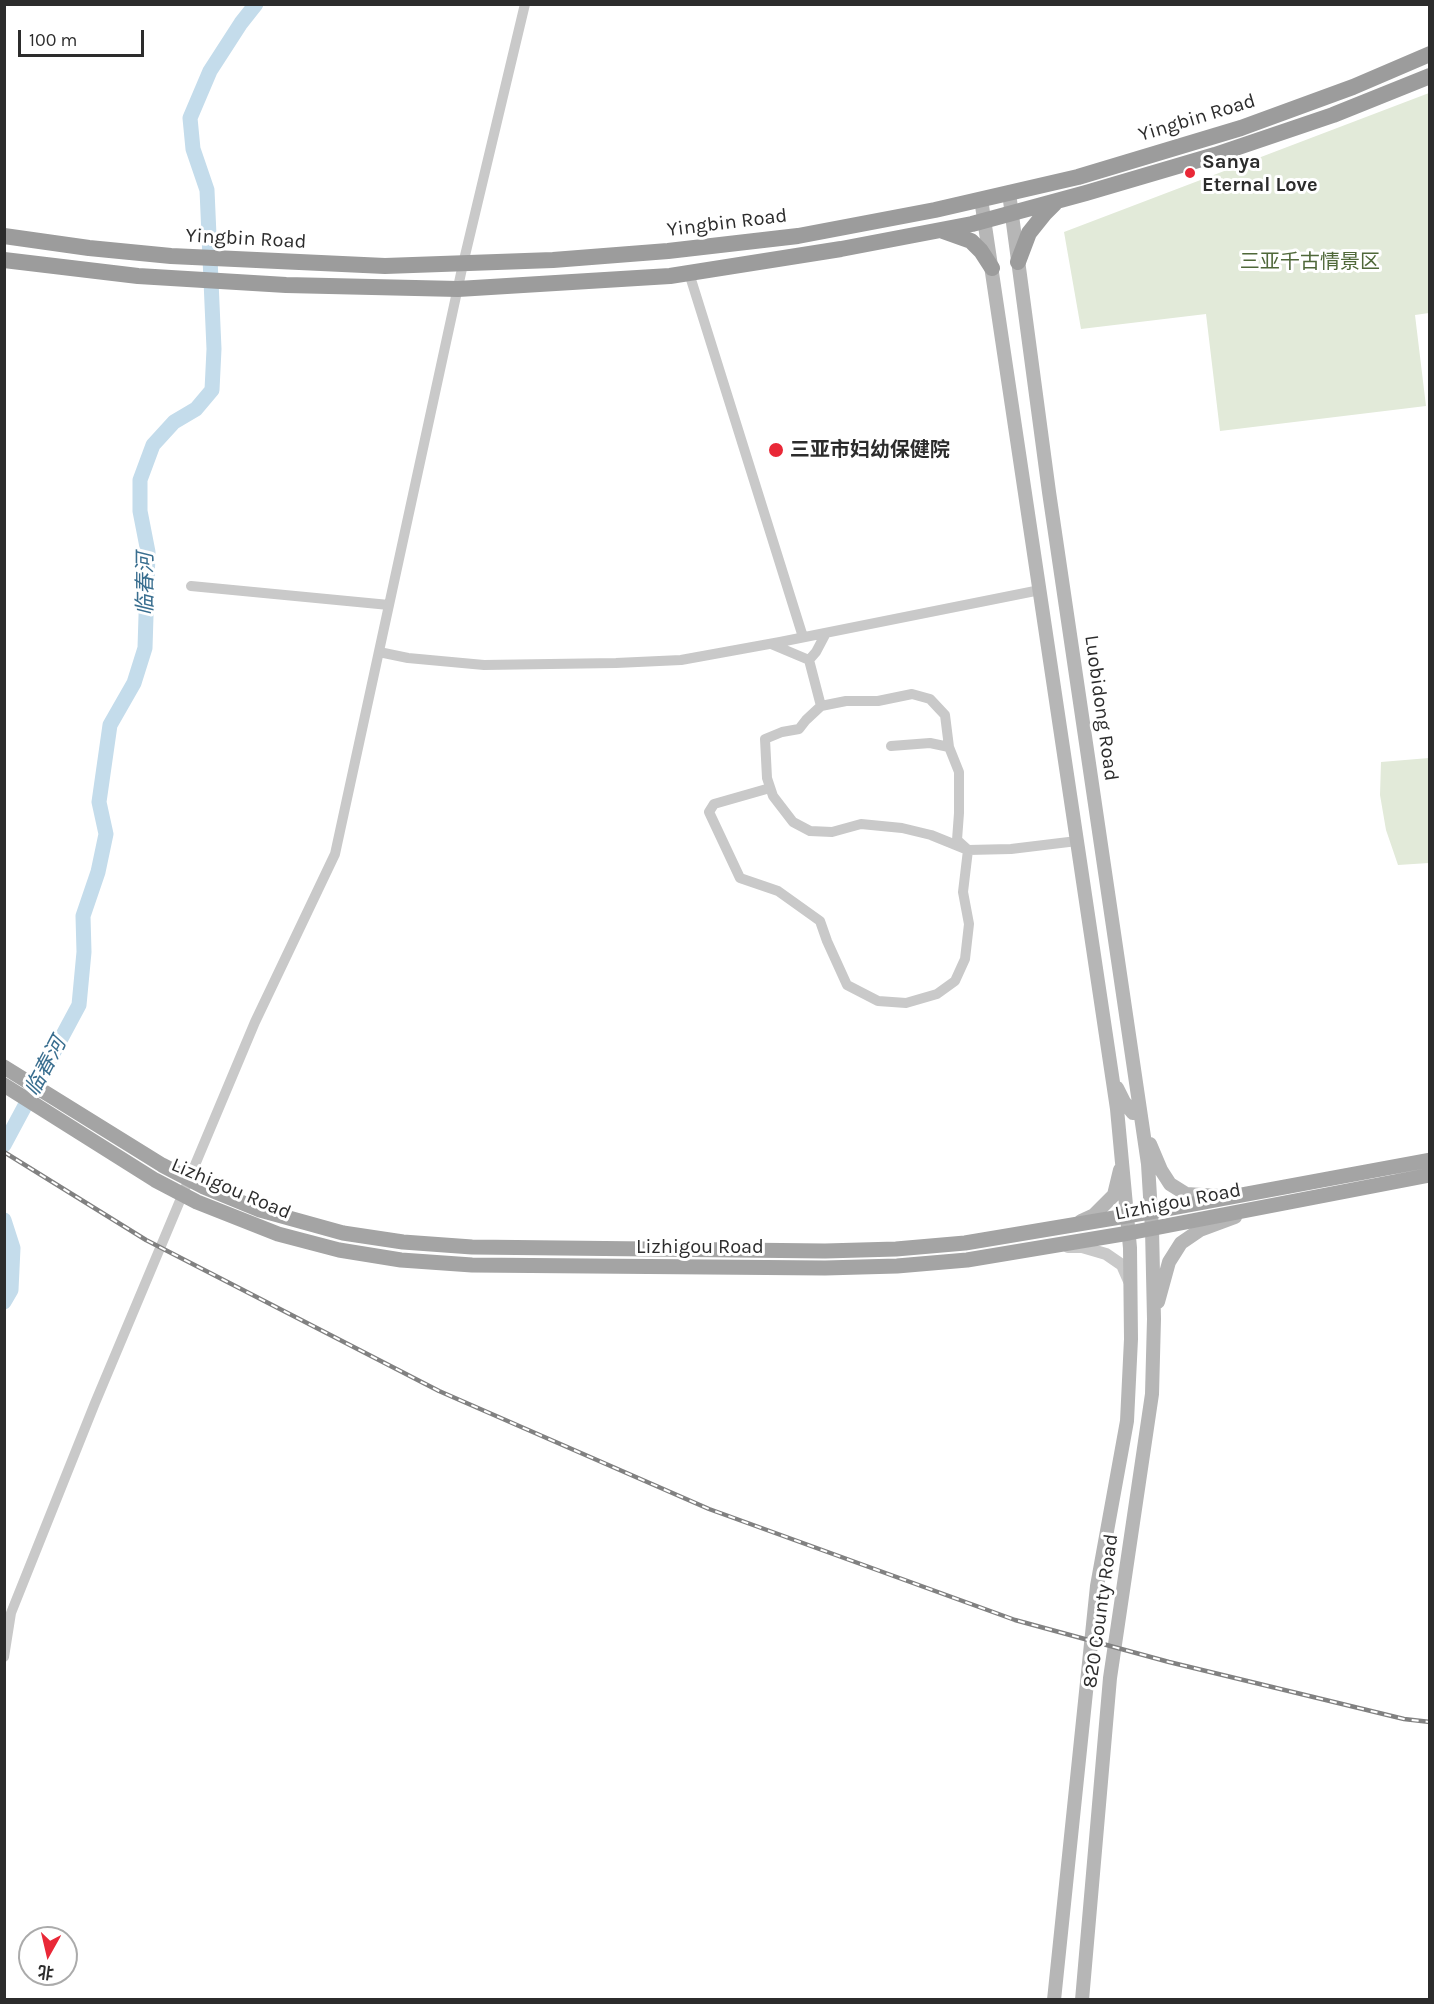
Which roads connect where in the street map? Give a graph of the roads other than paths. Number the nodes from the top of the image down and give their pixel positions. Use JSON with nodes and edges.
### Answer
{"nodes":[{"id":1,"x":525,"y":4,"type":"edge"},
{"id":2,"x":1430,"y":54,"type":"edge"},
{"id":3,"x":1430,"y":76,"type":"edge"},
{"id":4,"x":1009,"y":193,"type":"junction"},
{"id":5,"x":981,"y":199,"type":"junction"},
{"id":6,"x":1058,"y":201,"type":"junction"},
{"id":7,"x":1011,"y":213,"type":"junction"},
{"id":8,"x":984,"y":220,"type":"junction"},
{"id":9,"x":939,"y":230,"type":"junction"},
{"id":10,"x":4,"y":236,"type":"edge"},
{"id":11,"x":6,"y":261,"type":"edge"},
{"id":12,"x":1018,"y":262,"type":"junction"},
{"id":13,"x":463,"y":264,"type":"junction"},
{"id":14,"x":992,"y":268,"type":"junction"},
{"id":15,"x":688,"y":273,"type":"junction"},
{"id":16,"x":458,"y":289,"type":"junction"},
{"id":17,"x":191,"y":586,"type":"dead end"},
{"id":18,"x":1040,"y":590,"type":"junction"},
{"id":19,"x":389,"y":605,"type":"junction"},
{"id":20,"x":826,"y":633,"type":"junction"},
{"id":21,"x":803,"y":637,"type":"junction"},
{"id":22,"x":771,"y":644,"type":"junction"},
{"id":23,"x":379,"y":652,"type":"junction"},
{"id":24,"x":809,"y":660,"type":"junction"},
{"id":25,"x":821,"y":706,"type":"junction"},
{"id":26,"x":891,"y":746,"type":"dead end"},
{"id":27,"x":949,"y":747,"type":"junction"},
{"id":28,"x":770,"y":788,"type":"junction"},
{"id":29,"x":1077,"y":842,"type":"junction"},
{"id":30,"x":968,"y":850,"type":"junction"},
{"id":31,"x":1111,"y":1072,"type":"junction"},
{"id":32,"x":6,"y":1077,"type":"edge"},
{"id":33,"x":1139,"y":1104,"type":"junction"},
{"id":34,"x":62,"y":1112,"type":"junction"},
{"id":35,"x":1143,"y":1129,"type":"junction"},
{"id":36,"x":1121,"y":1147,"type":"junction"},
{"id":37,"x":1430,"y":1160,"type":"edge"},
{"id":38,"x":1430,"y":1175,"type":"edge"},
{"id":39,"x":189,"y":1179,"type":"junction"},
{"id":40,"x":183,"y":1195,"type":"junction"},
{"id":41,"x":1245,"y":1203,"type":"junction"},
{"id":42,"x":1150,"y":1212,"type":"junction"},
{"id":43,"x":1128,"y":1216,"type":"junction"},
{"id":44,"x":1069,"y":1226,"type":"junction"},
{"id":45,"x":1152,"y":1229,"type":"junction"},
{"id":46,"x":1129,"y":1233,"type":"junction"},
{"id":47,"x":1052,"y":1247,"type":"junction"},
{"id":48,"x":1131,"y":1288,"type":"junction"},
{"id":49,"x":1154,"y":1319,"type":"junction"},
{"id":50,"x":4,"y":1657,"type":"edge"},
{"id":51,"x":1054,"y":2000,"type":"edge"},
{"id":52,"x":1082,"y":2000,"type":"edge"}],
"edges":[{"from":1,"to":13,"type":"street"},
{"from":2,"to":4,"type":"highway","name":"Yingbin Road"},
{"from":3,"to":6,"type":"highway","name":"Yingbin Road"},
{"from":4,"to":5,"type":"highway","name":"Yingbin Road"},
{"from":4,"to":7,"type":"main road","name":"Luobidong Road"},
{"from":5,"to":8,"type":"main road"},
{"from":5,"to":13,"type":"highway","name":"Yingbin Road"},
{"from":6,"to":7,"type":"highway","name":"Yingbin Road"},
{"from":6,"to":12,"type":"highway"},
{"from":7,"to":8,"type":"highway","name":"Yingbin Road"},
{"from":7,"to":12,"type":"main road","name":"Luobidong Road"},
{"from":8,"to":9,"type":"highway","name":"Yingbin Road"},
{"from":8,"to":14,"type":"main road"},
{"from":9,"to":14,"type":"highway"},
{"from":9,"to":15,"type":"highway","name":"Yingbin Road"},
{"from":10,"to":13,"type":"highway","name":"Yingbin Road"},
{"from":11,"to":16,"type":"highway","name":"Yingbin Road"},
{"from":12,"to":33,"type":"main road","name":"Luobidong Road"},
{"from":13,"to":16,"type":"street"},
{"from":14,"to":18,"type":"main road"},
{"from":15,"to":16,"type":"highway","name":"Yingbin Road"},
{"from":15,"to":21,"type":"street"},
{"from":16,"to":19,"type":"street"},
{"from":17,"to":19,"type":"street"},
{"from":18,"to":20,"type":"street"},
{"from":18,"to":29,"type":"main road"},
{"from":19,"to":23,"type":"street"},
{"from":20,"to":21,"type":"street"},
{"from":20,"to":24,"type":"street"},
{"from":21,"to":22,"type":"street"},
{"from":22,"to":23,"type":"street"},
{"from":22,"to":24,"type":"street"},
{"from":23,"to":39,"type":"street"},
{"from":24,"to":25,"type":"street"},
{"from":25,"to":27,"type":"street"},
{"from":25,"to":28,"type":"street"},
{"from":26,"to":27,"type":"street"},
{"from":27,"to":30,"type":"street"},
{"from":28,"to":30,"type":"street"},
{"from":28,"to":30,"type":"street"},
{"from":29,"to":30,"type":"street"},
{"from":29,"to":31,"type":"main road"},
{"from":31,"to":33,"type":"main road"},
{"from":31,"to":36,"type":"main road"},
{"from":32,"to":34,"type":"main road","name":"Lizhigou Road"},
{"from":33,"to":35,"type":"main road","name":"Luobidong Road"},
{"from":34,"to":39,"type":"main road","name":"Lizhigou Road"},
{"from":34,"to":40,"type":"main road","name":"Lizhigou Road"},
{"from":35,"to":41,"type":"main road"},
{"from":35,"to":42,"type":"main road","name":"Luobidong Road"},
{"from":36,"to":43,"type":"main road"},
{"from":36,"to":44,"type":"main road"},
{"from":37,"to":41,"type":"main road","name":"Lizhigou Road"},
{"from":38,"to":41,"type":"main road","name":"Lizhigou Road"},
{"from":39,"to":40,"type":"street"},
{"from":39,"to":44,"type":"main road","name":"Lizhigou Road"},
{"from":40,"to":47,"type":"main road","name":"Lizhigou Road"},
{"from":40,"to":50,"type":"street"},
{"from":41,"to":42,"type":"main road","name":"Lizhigou Road"},
{"from":41,"to":45,"type":"main road","name":"Lizhigou Road"},
{"from":41,"to":49,"type":"main road"},
{"from":42,"to":43,"type":"main road","name":"Lizhigou Road"},
{"from":42,"to":45,"type":"main road","name":"Luobidong Road"},
{"from":43,"to":44,"type":"main road","name":"Lizhigou Road"},
{"from":43,"to":46,"type":"main road"},
{"from":45,"to":46,"type":"main road","name":"Lizhigou Road"},
{"from":45,"to":49,"type":"main road","name":"820 County Road"},
{"from":46,"to":47,"type":"main road","name":"Lizhigou Road"},
{"from":46,"to":48,"type":"main road","name":"820 County Road"},
{"from":47,"to":48,"type":"street"},
{"from":48,"to":51,"type":"main road","name":"820 County Road"},
{"from":49,"to":52,"type":"main road","name":"820 County Road"}]}
